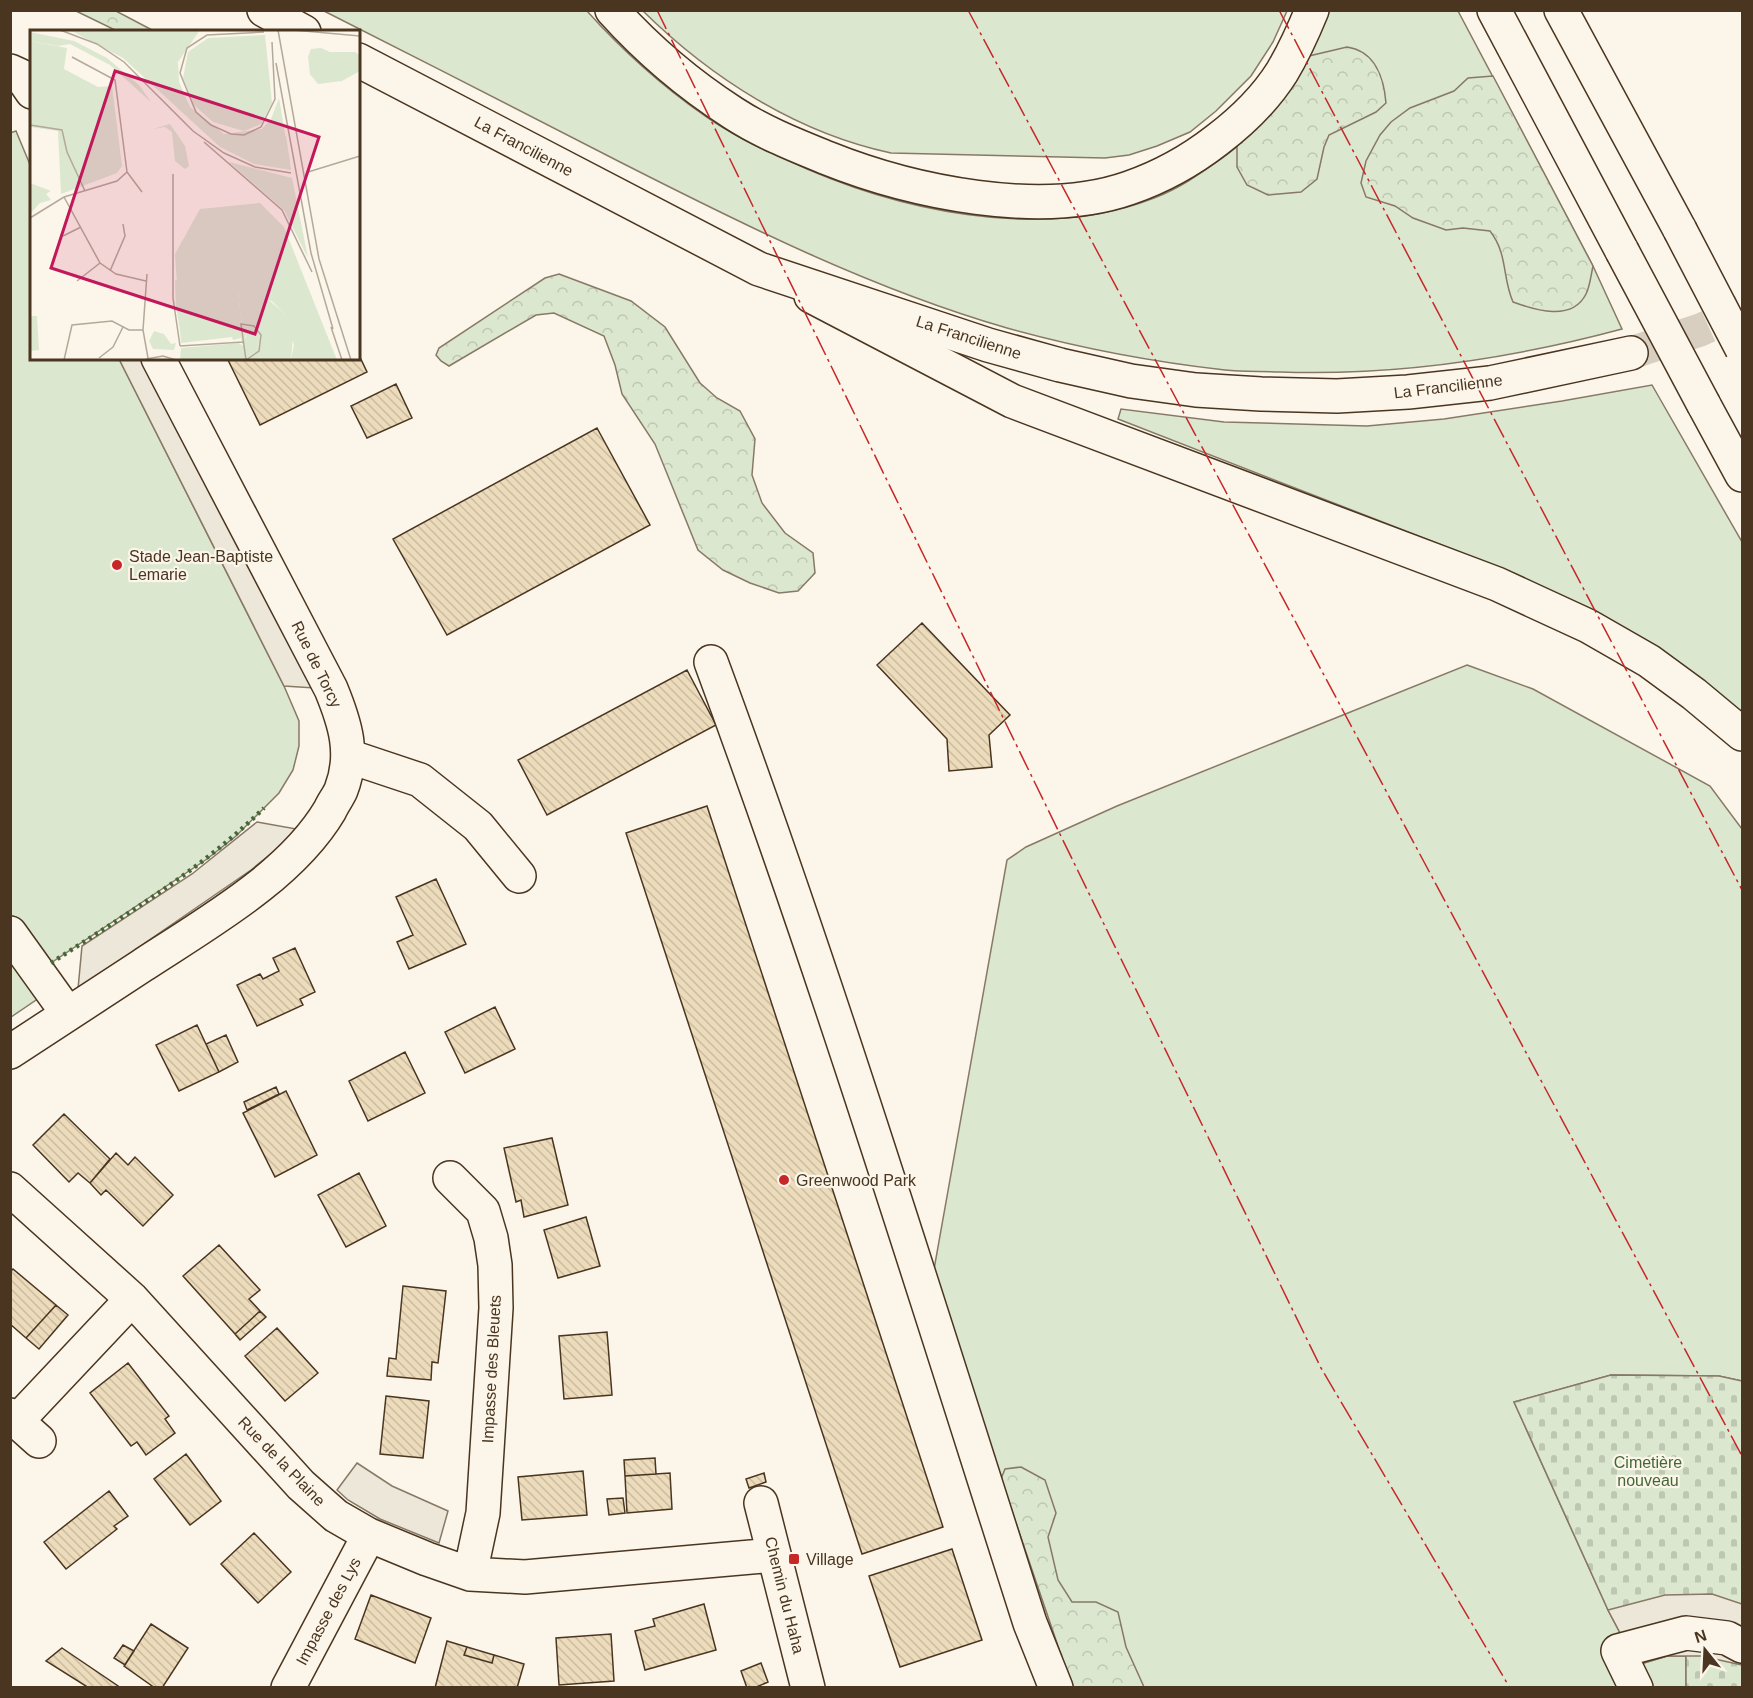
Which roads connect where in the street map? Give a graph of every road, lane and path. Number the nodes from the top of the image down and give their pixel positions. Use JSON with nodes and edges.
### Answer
{"nodes":[{"id":1,"x":264,"y":10,"type":"edge"},
{"id":2,"x":612,"y":10,"type":"edge"},
{"id":3,"x":1312,"y":10,"type":"edge"},
{"id":4,"x":1494,"y":10,"type":"edge"},
{"id":5,"x":1561,"y":10,"type":"edge"},
{"id":6,"x":300,"y":30,"type":"edge"},
{"id":7,"x":360,"y":61,"type":"edge"},
{"id":8,"x":10,"y":71,"type":"edge"},
{"id":9,"x":30,"y":89,"type":"edge"},
{"id":10,"x":759,"y":269,"type":"junction"},
{"id":11,"x":1743,"y":349,"type":"edge"},
{"id":12,"x":1631,"y":352,"type":"tunnel mouth"},
{"id":13,"x":159,"y":360,"type":"edge"},
{"id":14,"x":1743,"y":475,"type":"edge"},
{"id":15,"x":711,"y":662,"type":"dead end"},
{"id":16,"x":1743,"y":734,"type":"edge"},
{"id":17,"x":348,"y":756,"type":"junction"},
{"id":18,"x":519,"y":876,"type":"dead end"},
{"id":19,"x":10,"y":933,"type":"edge"},
{"id":20,"x":68,"y":1014,"type":"junction"},
{"id":21,"x":10,"y":1052,"type":"edge"},
{"id":22,"x":450,"y":1178,"type":"dead end"},
{"id":23,"x":10,"y":1189,"type":"edge"},
{"id":24,"x":132,"y":1299,"type":"junction"},
{"id":25,"x":22,"y":1426,"type":"edge"},
{"id":26,"x":761,"y":1503,"type":"dead end"},
{"id":27,"x":369,"y":1535,"type":"junction"},
{"id":28,"x":774,"y":1555,"type":"junction"},
{"id":29,"x":470,"y":1574,"type":"junction"},
{"id":30,"x":1743,"y":1646,"type":"edge"},
{"id":31,"x":288,"y":1688,"type":"edge"},
{"id":32,"x":808,"y":1688,"type":"edge"},
{"id":33,"x":1056,"y":1688,"type":"edge"},
{"id":34,"x":1636,"y":1688,"type":"edge"}],
"edges":[{"from":1,"to":6,"type":"main road"},
{"from":2,"to":3,"type":"main road"},
{"from":4,"to":14,"type":"main road","bridge":true},
{"from":5,"to":11,"type":"main road","bridge":true},
{"from":7,"to":10,"type":"main road","name":"La Francilienne"},
{"from":8,"to":9,"type":"main road"},
{"from":10,"to":12,"type":"main road","name":"La Francilienne"},
{"from":10,"to":16,"type":"main road"},
{"from":13,"to":17,"type":"main road","name":"Rue de Torcy"},
{"from":15,"to":33,"type":"main road"},
{"from":17,"to":18,"type":"main road"},
{"from":17,"to":20,"type":"main road","name":"Rue de Torcy"},
{"from":19,"to":20,"type":"main road"},
{"from":20,"to":21,"type":"main road","name":"Rue de Torcy"},
{"from":22,"to":29,"type":"main road","name":"Impasse des Bleuets"},
{"from":23,"to":24,"type":"main road","name":"Rue de la Plaine"},
{"from":24,"to":25,"type":"main road"},
{"from":24,"to":27,"type":"main road","name":"Rue de la Plaine"},
{"from":26,"to":28,"type":"main road","name":"Chemin du Haha"},
{"from":27,"to":29,"type":"main road","name":"Rue de la Plaine"},
{"from":27,"to":31,"type":"main road","name":"Impasse des Lys"},
{"from":28,"to":29,"type":"main road","name":"Rue de la Plaine"},
{"from":28,"to":32,"type":"main road","name":"Chemin du Haha"},
{"from":30,"to":34,"type":"main road"}]}
